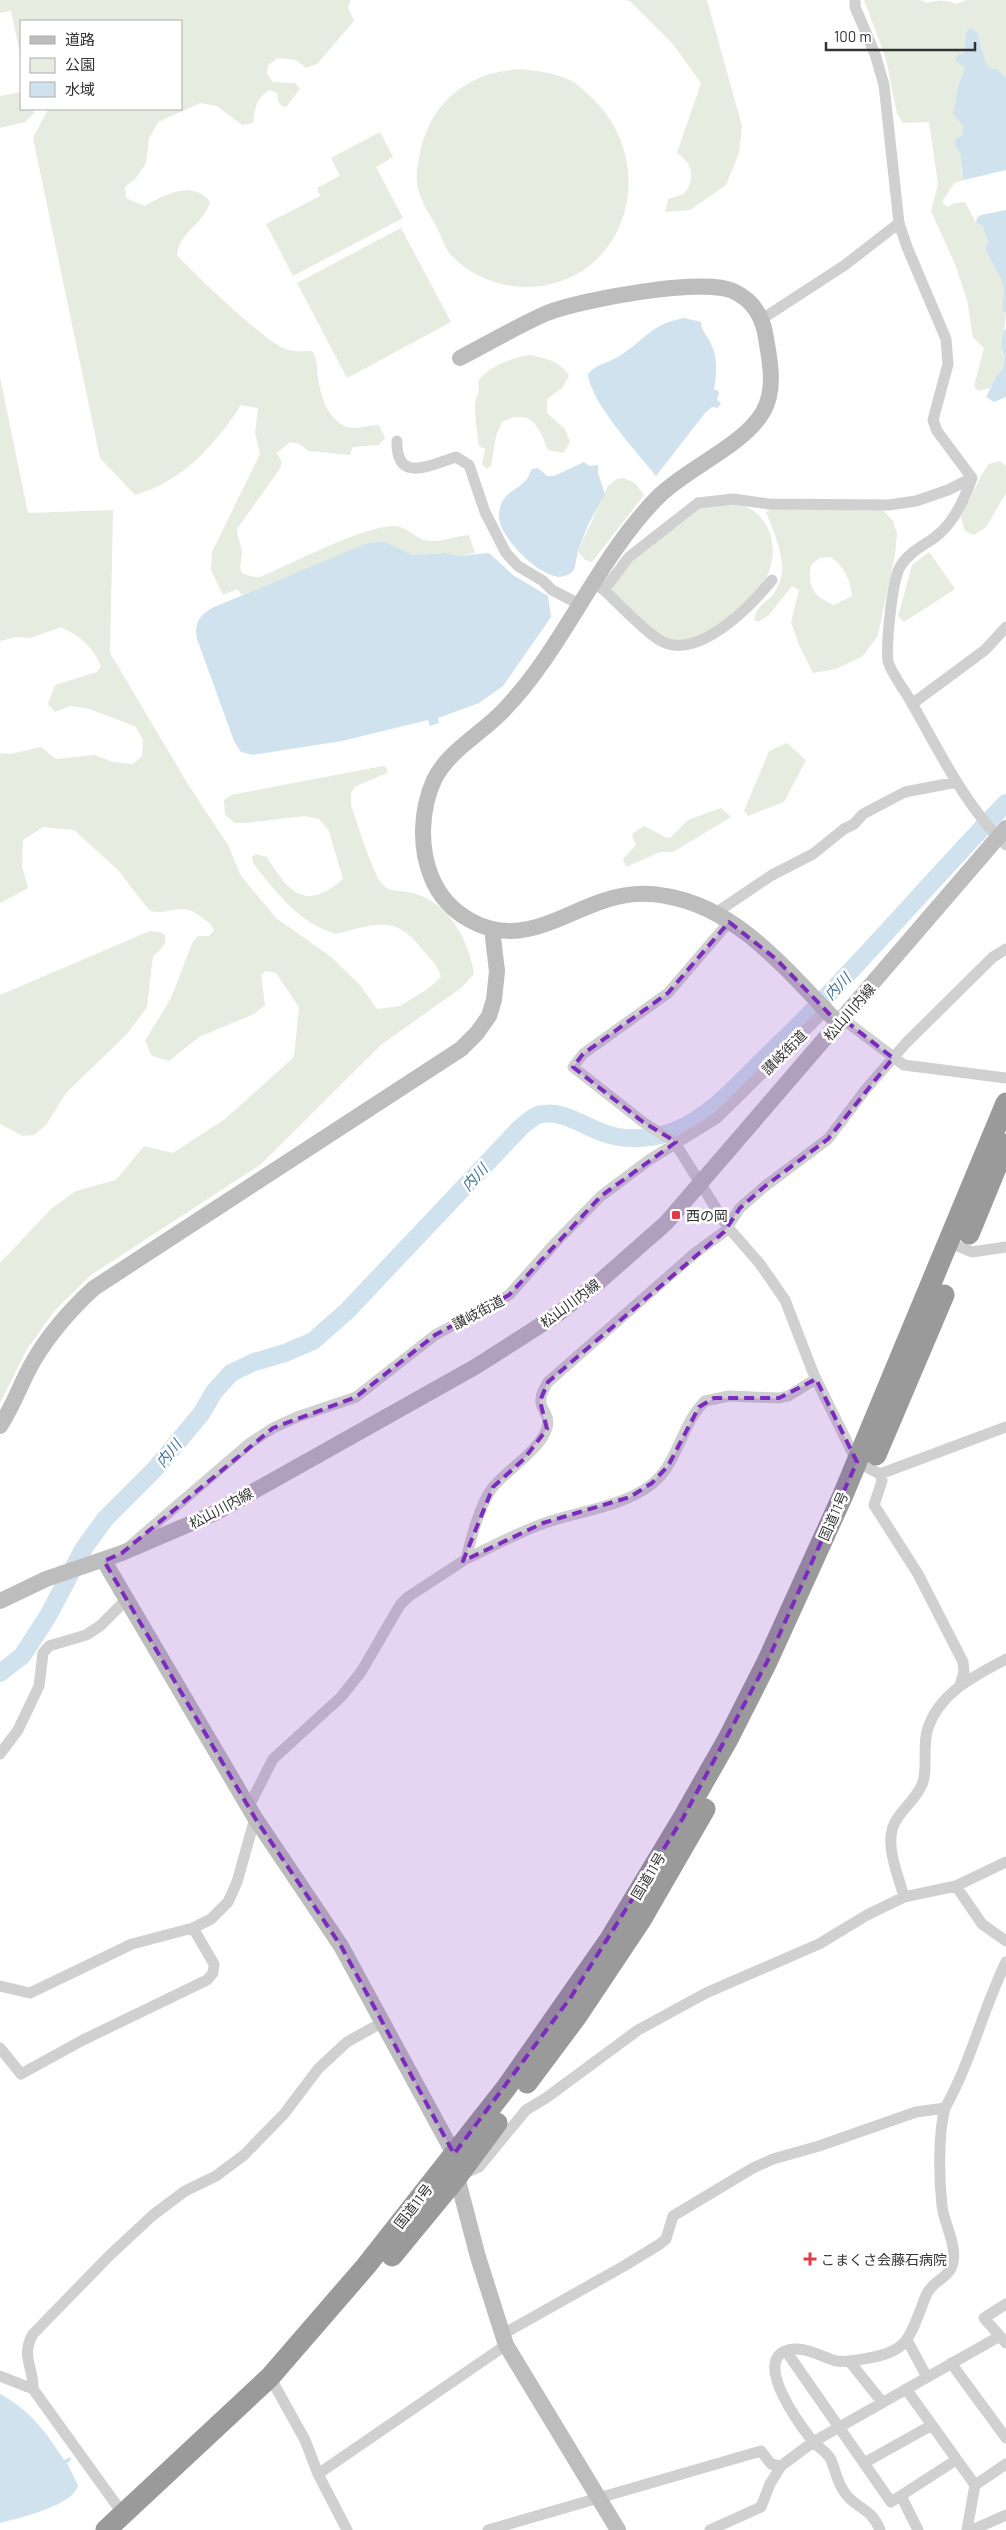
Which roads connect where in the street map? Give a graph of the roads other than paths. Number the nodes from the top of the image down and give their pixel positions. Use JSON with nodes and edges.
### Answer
{"nodes":[{"id":1,"x":854,"y":0,"type":"edge"},
{"id":2,"x":899,"y":223,"type":"junction"},
{"id":3,"x":762,"y":319,"type":"junction"},
{"id":4,"x":460,"y":358,"type":"dead end"},
{"id":5,"x":397,"y":441,"type":"dead end"},
{"id":6,"x":972,"y":478,"type":"junction"},
{"id":7,"x":772,"y":580,"type":"dead end"},
{"id":8,"x":598,"y":586,"type":"junction"},
{"id":9,"x":579,"y":604,"type":"junction"},
{"id":10,"x":1006,"y":627,"type":"edge"},
{"id":11,"x":912,"y":704,"type":"junction"},
{"id":12,"x":957,"y":782,"type":"junction"},
{"id":13,"x":1000,"y":836,"type":"edge"},
{"id":14,"x":714,"y":914,"type":"junction"},
{"id":15,"x":729,"y":922,"type":"junction"},
{"id":16,"x":492,"y":930,"type":"junction"},
{"id":17,"x":1006,"y":949,"type":"edge"},
{"id":18,"x":821,"y":1005,"type":"junction"},
{"id":19,"x":841,"y":1021,"type":"junction"},
{"id":20,"x":893,"y":1058,"type":"junction"},
{"id":21,"x":1006,"y":1078,"type":"edge"},
{"id":22,"x":1006,"y":1103,"type":"edge"},
{"id":23,"x":672,"y":1141,"type":"junction"},
{"id":24,"x":1006,"y":1144,"type":"edge"},
{"id":25,"x":702,"y":1183,"type":"junction"},
{"id":26,"x":727,"y":1226,"type":"junction"},
{"id":27,"x":956,"y":1245,"type":"junction"},
{"id":28,"x":1006,"y":1247,"type":"edge"},
{"id":29,"x":816,"y":1379,"type":"junction"},
{"id":30,"x":0,"y":1426,"type":"edge"},
{"id":31,"x":1006,"y":1427,"type":"edge"},
{"id":32,"x":869,"y":1468,"type":"junction"},
{"id":33,"x":122,"y":1554,"type":"junction"},
{"id":34,"x":466,"y":1559,"type":"junction"},
{"id":35,"x":104,"y":1560,"type":"junction"},
{"id":36,"x":126,"y":1600,"type":"junction"},
{"id":37,"x":0,"y":1601,"type":"edge"},
{"id":38,"x":1006,"y":1659,"type":"edge"},
{"id":39,"x":960,"y":1685,"type":"junction"},
{"id":40,"x":0,"y":1754,"type":"edge"},
{"id":41,"x":251,"y":1813,"type":"junction"},
{"id":42,"x":1006,"y":1862,"type":"edge"},
{"id":43,"x":956,"y":1886,"type":"junction"},
{"id":44,"x":904,"y":1897,"type":"junction"},
{"id":45,"x":192,"y":1928,"type":"junction"},
{"id":46,"x":1006,"y":1941,"type":"edge"},
{"id":47,"x":1006,"y":1962,"type":"edge"},
{"id":48,"x":0,"y":1986,"type":"edge"},
{"id":49,"x":383,"y":2022,"type":"junction"},
{"id":50,"x":0,"y":2048,"type":"edge"},
{"id":51,"x":945,"y":2108,"type":"junction"},
{"id":52,"x":454,"y":2154,"type":"junction"},
{"id":53,"x":457,"y":2177,"type":"junction"},
{"id":54,"x":1006,"y":2304,"type":"edge"},
{"id":55,"x":504,"y":2340,"type":"junction"},
{"id":56,"x":906,"y":2340,"type":"junction"},
{"id":57,"x":1003,"y":2340,"type":"edge"},
{"id":58,"x":786,"y":2351,"type":"junction"},
{"id":59,"x":850,"y":2362,"type":"junction"},
{"id":60,"x":951,"y":2363,"type":"junction"},
{"id":61,"x":0,"y":2376,"type":"edge"},
{"id":62,"x":927,"y":2377,"type":"junction"},
{"id":63,"x":271,"y":2382,"type":"junction"},
{"id":64,"x":33,"y":2389,"type":"junction"},
{"id":65,"x":906,"y":2389,"type":"junction"},
{"id":66,"x":882,"y":2402,"type":"junction"},
{"id":67,"x":932,"y":2425,"type":"junction"},
{"id":68,"x":840,"y":2428,"type":"junction"},
{"id":69,"x":1006,"y":2438,"type":"edge"},
{"id":70,"x":813,"y":2442,"type":"junction"},
{"id":71,"x":956,"y":2460,"type":"junction"},
{"id":72,"x":864,"y":2463,"type":"junction"},
{"id":73,"x":1006,"y":2464,"type":"edge"},
{"id":74,"x":781,"y":2466,"type":"junction"},
{"id":75,"x":318,"y":2474,"type":"junction"},
{"id":76,"x":974,"y":2485,"type":"junction"},
{"id":77,"x":901,"y":2496,"type":"junction"},
{"id":78,"x":598,"y":2497,"type":"junction"},
{"id":79,"x":1006,"y":2514,"type":"edge"},
{"id":80,"x":125,"y":2522,"type":"edge"},
{"id":81,"x":714,"y":2529,"type":"edge"},
{"id":82,"x":106,"y":2530,"type":"edge"},
{"id":83,"x":347,"y":2530,"type":"edge"},
{"id":84,"x":488,"y":2530,"type":"edge"},
{"id":85,"x":618,"y":2530,"type":"edge"},
{"id":86,"x":880,"y":2530,"type":"edge"},
{"id":87,"x":918,"y":2530,"type":"edge"},
{"id":88,"x":967,"y":2530,"type":"edge"},
{"id":89,"x":972,"y":2530,"type":"edge"}],
"edges":[{"from":1,"to":2,"type":"street"},
{"from":2,"to":3,"type":"street"},
{"from":2,"to":6,"type":"street"},
{"from":3,"to":4,"type":"street"},
{"from":3,"to":8,"type":"street"},
{"from":5,"to":9,"type":"street"},
{"from":6,"to":8,"type":"street"},
{"from":6,"to":11,"type":"street"},
{"from":7,"to":8,"type":"street"},
{"from":8,"to":9,"type":"street"},
{"from":9,"to":16,"type":"street"},
{"from":10,"to":11,"type":"street"},
{"from":11,"to":12,"type":"street"},
{"from":12,"to":13,"type":"street"},
{"from":12,"to":14,"type":"street"},
{"from":13,"to":19,"type":"street","name":"松山川内線"},
{"from":14,"to":15,"type":"street"},
{"from":14,"to":16,"type":"street"},
{"from":15,"to":18,"type":"street"},
{"from":15,"to":23,"type":"street"},
{"from":16,"to":30,"type":"street"},
{"from":17,"to":20,"type":"street"},
{"from":18,"to":19,"type":"street"},
{"from":18,"to":23,"type":"street","name":"讃岐街道"},
{"from":19,"to":20,"type":"street"},
{"from":19,"to":25,"type":"street","name":"松山川内線"},
{"from":20,"to":21,"type":"street"},
{"from":20,"to":26,"type":"street"},
{"from":22,"to":27,"type":"highway","name":"国道11号"},
{"from":23,"to":25,"type":"street"},
{"from":23,"to":33,"type":"street","name":"讃岐街道"},
{"from":24,"to":27,"type":"highway","name":"国道11号"},
{"from":25,"to":26,"type":"street"},
{"from":25,"to":33,"type":"street","name":"松山川内線"},
{"from":26,"to":29,"type":"street"},
{"from":26,"to":34,"type":"street"},
{"from":27,"to":28,"type":"street"},
{"from":27,"to":32,"type":"highway","name":"国道11号"},
{"from":29,"to":32,"type":"street"},
{"from":29,"to":34,"type":"street"},
{"from":31,"to":32,"type":"street"},
{"from":32,"to":39,"type":"street"},
{"from":32,"to":52,"type":"highway","name":"国道11号"},
{"from":32,"to":53,"type":"highway","name":"国道11号"},
{"from":33,"to":35,"type":"street","name":"松山川内線"},
{"from":34,"to":41,"type":"street"},
{"from":35,"to":36,"type":"street"},
{"from":35,"to":37,"type":"street","name":"松山川内線"},
{"from":36,"to":40,"type":"street"},
{"from":36,"to":41,"type":"street"},
{"from":38,"to":39,"type":"street"},
{"from":39,"to":44,"type":"street"},
{"from":41,"to":45,"type":"street"},
{"from":41,"to":49,"type":"street"},
{"from":42,"to":43,"type":"street"},
{"from":43,"to":44,"type":"street"},
{"from":43,"to":46,"type":"street"},
{"from":44,"to":53,"type":"street"},
{"from":45,"to":48,"type":"street"},
{"from":45,"to":50,"type":"street"},
{"from":47,"to":51,"type":"street"},
{"from":49,"to":52,"type":"street"},
{"from":49,"to":64,"type":"street"},
{"from":51,"to":55,"type":"street"},
{"from":51,"to":56,"type":"street"},
{"from":52,"to":53,"type":"street"},
{"from":52,"to":63,"type":"highway","name":"国道11号"},
{"from":53,"to":55,"type":"street"},
{"from":53,"to":63,"type":"highway","name":"国道11号"},
{"from":54,"to":57,"type":"street"},
{"from":55,"to":75,"type":"street"},
{"from":55,"to":78,"type":"street"},
{"from":56,"to":59,"type":"street"},
{"from":56,"to":62,"type":"street"},
{"from":57,"to":60,"type":"street"},
{"from":58,"to":59,"type":"street"},
{"from":58,"to":68,"type":"street"},
{"from":58,"to":70,"type":"street"},
{"from":59,"to":66,"type":"street"},
{"from":60,"to":62,"type":"street"},
{"from":60,"to":69,"type":"street"},
{"from":61,"to":64,"type":"street"},
{"from":62,"to":65,"type":"street"},
{"from":63,"to":75,"type":"street"},
{"from":63,"to":80,"type":"highway","name":"国道11号"},
{"from":64,"to":80,"type":"street"},
{"from":65,"to":66,"type":"street"},
{"from":65,"to":67,"type":"street"},
{"from":66,"to":68,"type":"street"},
{"from":67,"to":71,"type":"street"},
{"from":67,"to":72,"type":"street"},
{"from":68,"to":70,"type":"street"},
{"from":68,"to":72,"type":"street"},
{"from":70,"to":74,"type":"street"},
{"from":70,"to":86,"type":"street"},
{"from":71,"to":76,"type":"street"},
{"from":71,"to":77,"type":"street"},
{"from":72,"to":77,"type":"street"},
{"from":73,"to":76,"type":"street"},
{"from":74,"to":78,"type":"street"},
{"from":74,"to":81,"type":"street"},
{"from":75,"to":83,"type":"street"},
{"from":76,"to":88,"type":"street"},
{"from":77,"to":87,"type":"street"},
{"from":78,"to":84,"type":"street"},
{"from":78,"to":85,"type":"street"},
{"from":79,"to":89,"type":"street"},
{"from":80,"to":82,"type":"highway","name":"国道11号"}]}
